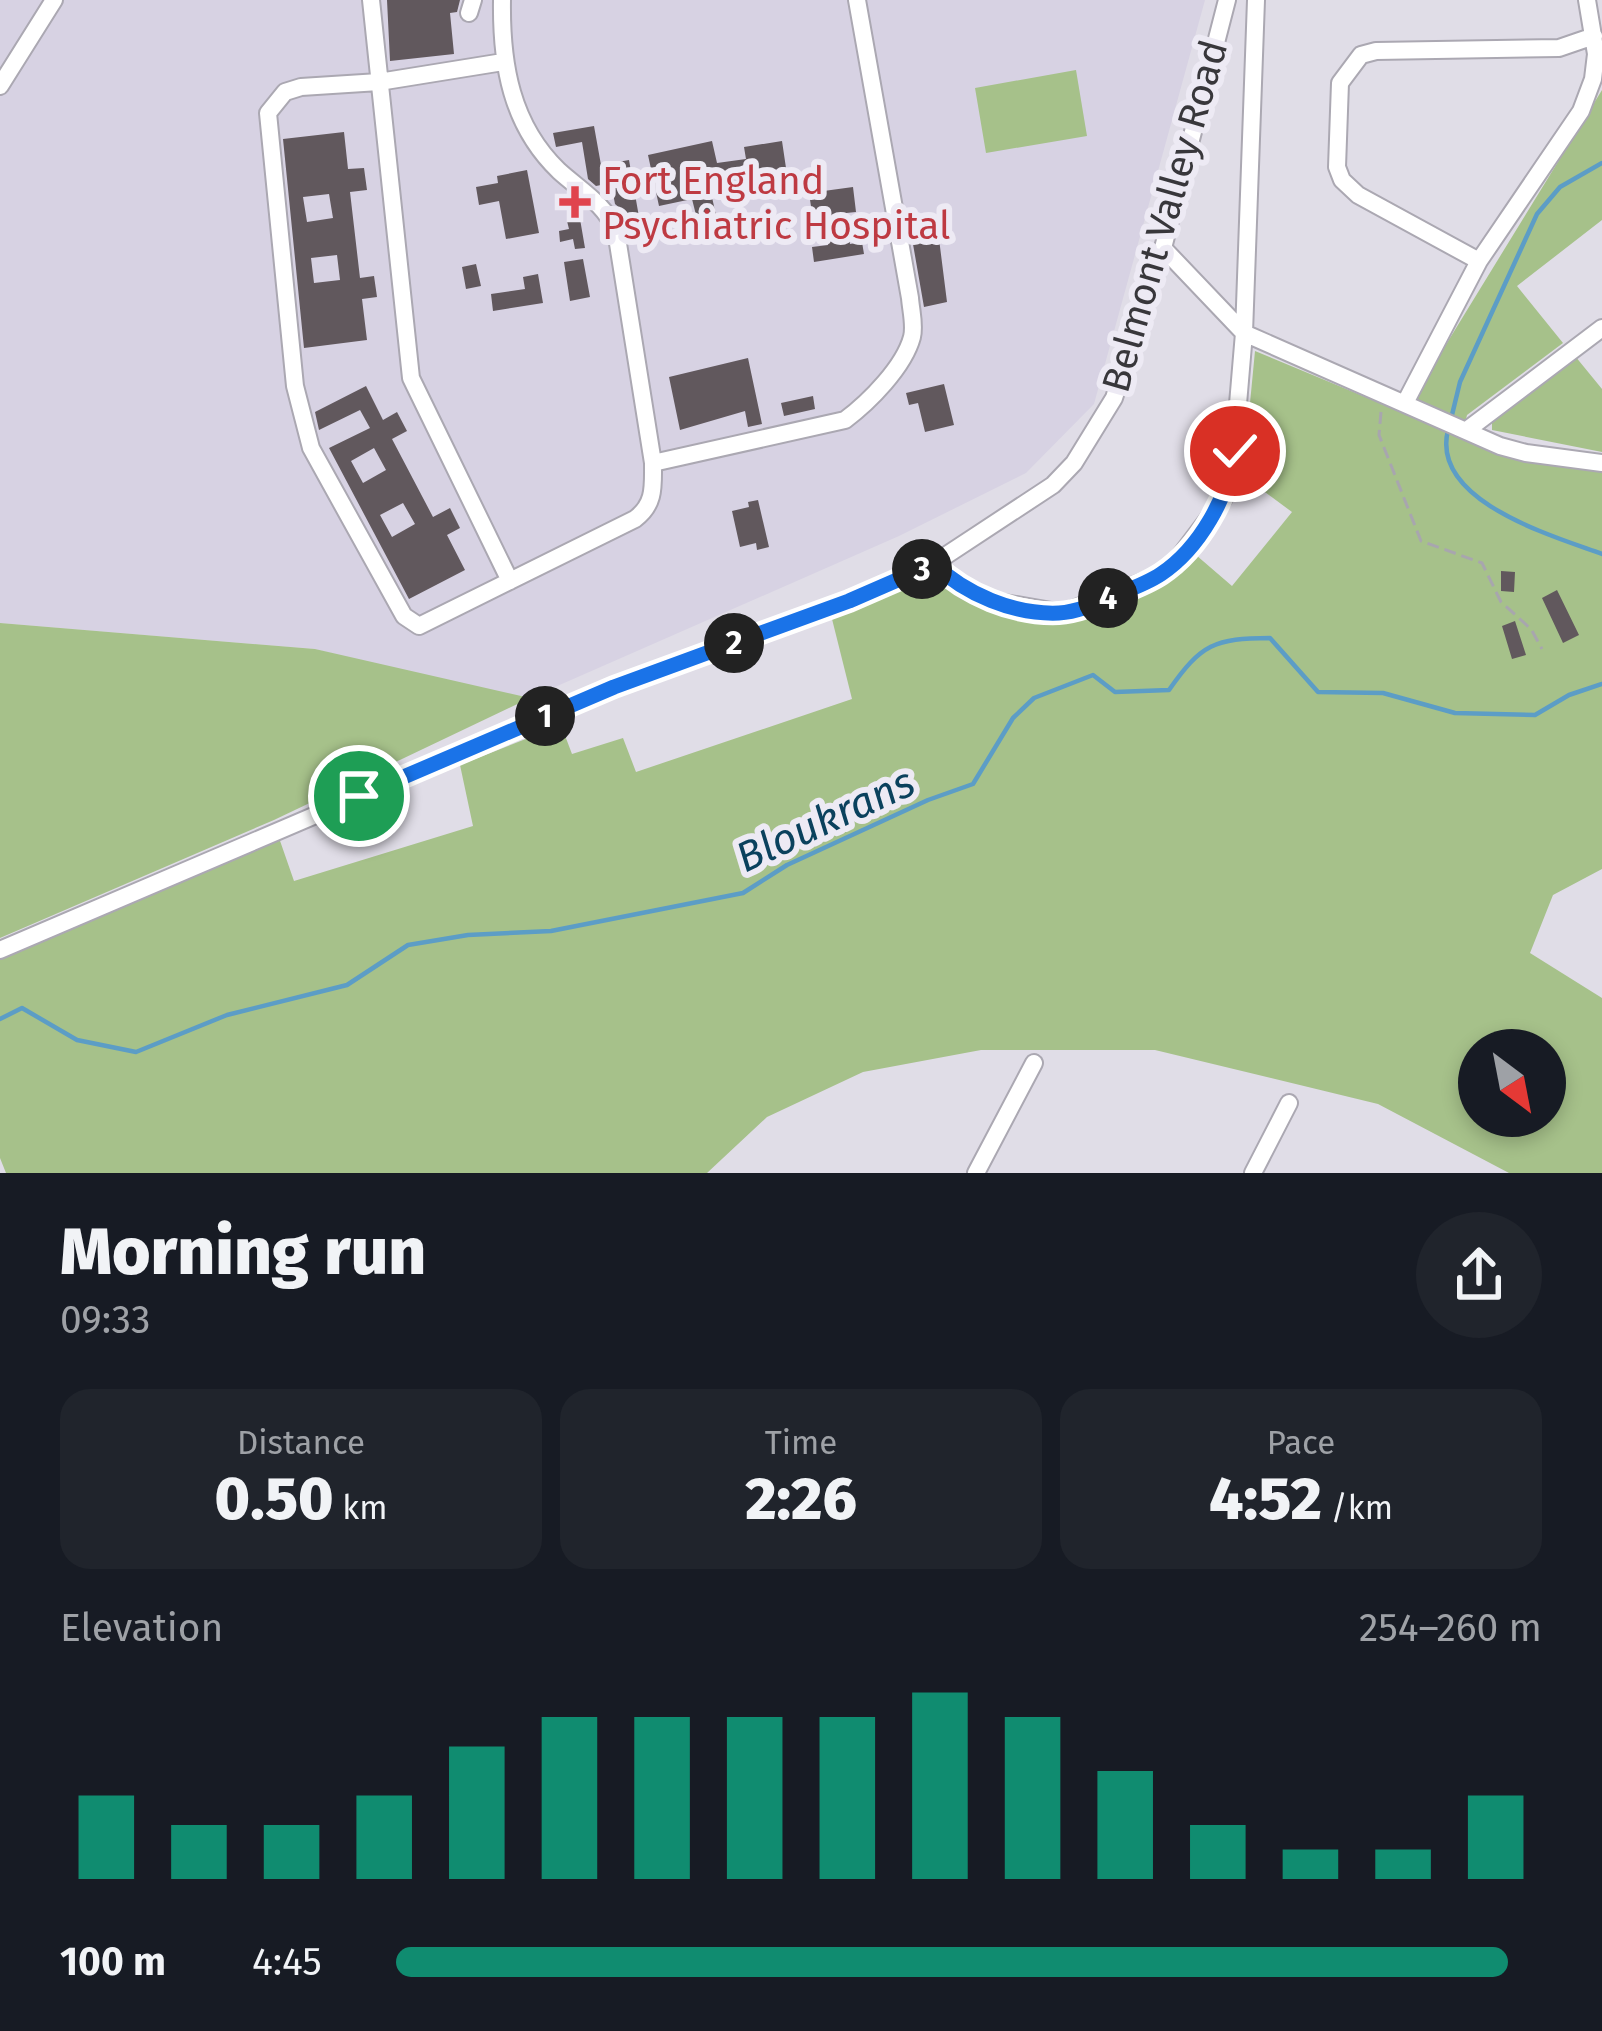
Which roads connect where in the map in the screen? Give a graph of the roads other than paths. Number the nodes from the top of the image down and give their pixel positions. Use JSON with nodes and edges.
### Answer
{"nodes":[{"id":1,"x":55,"y":0,"type":"edge"},
{"id":2,"x":371,"y":0,"type":"edge"},
{"id":3,"x":502,"y":0,"type":"edge"},
{"id":4,"x":857,"y":0,"type":"edge"},
{"id":5,"x":1227,"y":0,"type":"edge"},
{"id":6,"x":1256,"y":0,"type":"edge"},
{"id":7,"x":1587,"y":0,"type":"edge"},
{"id":8,"x":1594,"y":36,"type":"junction"},
{"id":9,"x":503,"y":62,"type":"junction"},
{"id":10,"x":379,"y":82,"type":"junction"},
{"id":11,"x":0,"y":86,"type":"edge"},
{"id":12,"x":1163,"y":248,"type":"junction"},
{"id":13,"x":1479,"y":261,"type":"junction"},
{"id":14,"x":1602,"y":328,"type":"edge"},
{"id":15,"x":1244,"y":333,"type":"junction"},
{"id":16,"x":1406,"y":401,"type":"junction"},
{"id":17,"x":1458,"y":425,"type":"junction"},
{"id":18,"x":653,"y":463,"type":"junction"},
{"id":19,"x":1602,"y":463,"type":"edge"},
{"id":20,"x":934,"y":564,"type":"junction"},
{"id":21,"x":510,"y":581,"type":"junction"},
{"id":22,"x":0,"y":950,"type":"edge"},
{"id":23,"x":1034,"y":1063,"type":"dead end"},
{"id":24,"x":1289,"y":1103,"type":"dead end"},
{"id":25,"x":976,"y":1173,"type":"edge"},
{"id":26,"x":1253,"y":1173,"type":"edge"}],
"edges":[{"from":1,"to":11,"type":"street"},
{"from":2,"to":10,"type":"street"},
{"from":3,"to":9,"type":"street"},
{"from":4,"to":18,"type":"street"},
{"from":5,"to":12,"type":"street","name":"Belmont Valley Road"},
{"from":6,"to":15,"type":"street"},
{"from":7,"to":8,"type":"street"},
{"from":8,"to":13,"type":"street"},
{"from":8,"to":13,"type":"street"},
{"from":9,"to":10,"type":"street"},
{"from":9,"to":18,"type":"street"},
{"from":10,"to":21,"type":"street"},
{"from":10,"to":21,"type":"street"},
{"from":12,"to":15,"type":"street"},
{"from":12,"to":20,"type":"street","name":"Belmont Valley Road"},
{"from":13,"to":16,"type":"street"},
{"from":14,"to":17,"type":"street"},
{"from":15,"to":16,"type":"street"},
{"from":15,"to":20,"type":"street"},
{"from":16,"to":17,"type":"street"},
{"from":17,"to":19,"type":"street"},
{"from":18,"to":21,"type":"street"},
{"from":20,"to":22,"type":"street","name":"Belmont Valley Road"},
{"from":23,"to":25,"type":"street"},
{"from":24,"to":26,"type":"street"}]}
